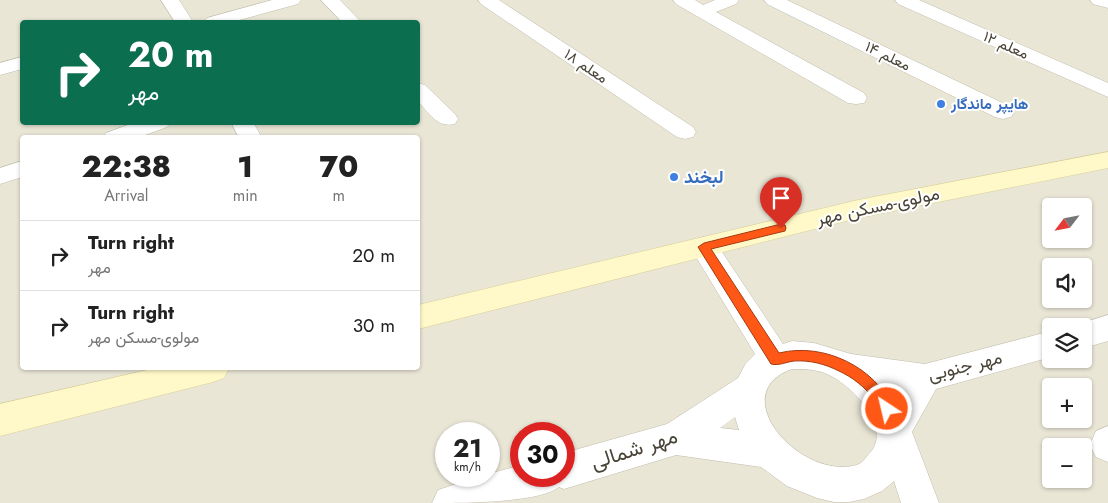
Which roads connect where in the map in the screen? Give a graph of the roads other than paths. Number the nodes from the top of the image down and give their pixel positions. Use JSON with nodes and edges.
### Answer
{"nodes":[{"id":1,"x":170,"y":0,"type":"edge"},
{"id":2,"x":292,"y":0,"type":"edge"},
{"id":3,"x":330,"y":0,"type":"edge"},
{"id":4,"x":487,"y":0,"type":"edge"},
{"id":5,"x":682,"y":0,"type":"edge"},
{"id":6,"x":730,"y":0,"type":"edge"},
{"id":7,"x":773,"y":0,"type":"edge"},
{"id":8,"x":904,"y":0,"type":"edge"},
{"id":9,"x":1099,"y":0,"type":"edge"},
{"id":10,"x":1108,"y":3,"type":"edge"},
{"id":11,"x":703,"y":11,"type":"junction"},
{"id":12,"x":177,"y":20,"type":"edge"},
{"id":13,"x":220,"y":20,"type":"edge"},
{"id":14,"x":350,"y":20,"type":"edge"},
{"id":15,"x":20,"y":64,"type":"edge"},
{"id":16,"x":0,"y":69,"type":"edge"},
{"id":17,"x":420,"y":91,"type":"edge"},
{"id":18,"x":1108,"y":91,"type":"edge"},
{"id":19,"x":856,"y":98,"type":"dead end"},
{"id":20,"x":1004,"y":112,"type":"dead end"},
{"id":21,"x":447,"y":119,"type":"dead end"},
{"id":22,"x":151,"y":125,"type":"edge"},
{"id":23,"x":684,"y":132,"type":"dead end"},
{"id":24,"x":122,"y":135,"type":"edge"},
{"id":25,"x":1108,"y":160,"type":"edge"},
{"id":26,"x":20,"y":170,"type":"edge"},
{"id":27,"x":0,"y":176,"type":"edge"},
{"id":28,"x":704,"y":247,"type":"junction"},
{"id":29,"x":420,"y":317,"type":"edge"},
{"id":30,"x":1108,"y":328,"type":"edge"},
{"id":31,"x":1092,"y":333,"type":"edge"},
{"id":32,"x":1042,"y":346,"type":"edge"},
{"id":33,"x":776,"y":360,"type":"junction"},
{"id":34,"x":847,"y":368,"type":"junction"},
{"id":35,"x":205,"y":370,"type":"edge"},
{"id":36,"x":925,"y":378,"type":"junction"},
{"id":37,"x":750,"y":387,"type":"junction"},
{"id":38,"x":0,"y":420,"type":"edge"},
{"id":39,"x":894,"y":430,"type":"junction"},
{"id":40,"x":676,"y":438,"type":"junction"},
{"id":41,"x":771,"y":452,"type":"junction"},
{"id":42,"x":575,"y":468,"type":"edge"},
{"id":43,"x":510,"y":486,"type":"edge"},
{"id":44,"x":832,"y":492,"type":"edge"},
{"id":45,"x":451,"y":503,"type":"edge"},
{"id":46,"x":920,"y":503,"type":"edge"}],
"edges":[{"from":1,"to":12,"type":"street"},
{"from":2,"to":13,"type":"street"},
{"from":3,"to":14,"type":"street"},
{"from":4,"to":23,"type":"street","name":"معلم ۱۸"},
{"from":5,"to":11,"type":"street"},
{"from":6,"to":11,"type":"street"},
{"from":7,"to":20,"type":"street","name":"معلم ۱۴"},
{"from":8,"to":18,"type":"street","name":"معلم ۱۲"},
{"from":9,"to":10,"type":"street"},
{"from":11,"to":19,"type":"street"},
{"from":15,"to":16,"type":"street"},
{"from":17,"to":21,"type":"street"},
{"from":22,"to":24,"type":"street"},
{"from":25,"to":28,"type":"main road","name":"مولوی-مسکن مهر"},
{"from":26,"to":27,"type":"street"},
{"from":28,"to":29,"type":"main road","name":"مولوی-مسکن مهر"},
{"from":28,"to":33,"type":"street"},
{"from":30,"to":31,"type":"street"},
{"from":32,"to":36,"type":"street","name":"مهر جنوبی"},
{"from":33,"to":34,"type":"street"},
{"from":33,"to":37,"type":"street"},
{"from":34,"to":36,"type":"street","name":"مهر جنوبی"},
{"from":34,"to":39,"type":"street"},
{"from":35,"to":38,"type":"main road"},
{"from":36,"to":39,"type":"street"},
{"from":37,"to":40,"type":"street","name":"مهر شمالی"},
{"from":37,"to":41,"type":"street"},
{"from":39,"to":44,"type":"street"},
{"from":39,"to":46,"type":"street"},
{"from":40,"to":41,"type":"street"},
{"from":40,"to":42,"type":"street","name":"مهر شمالی"},
{"from":41,"to":44,"type":"street"},
{"from":43,"to":45,"type":"street"}]}
